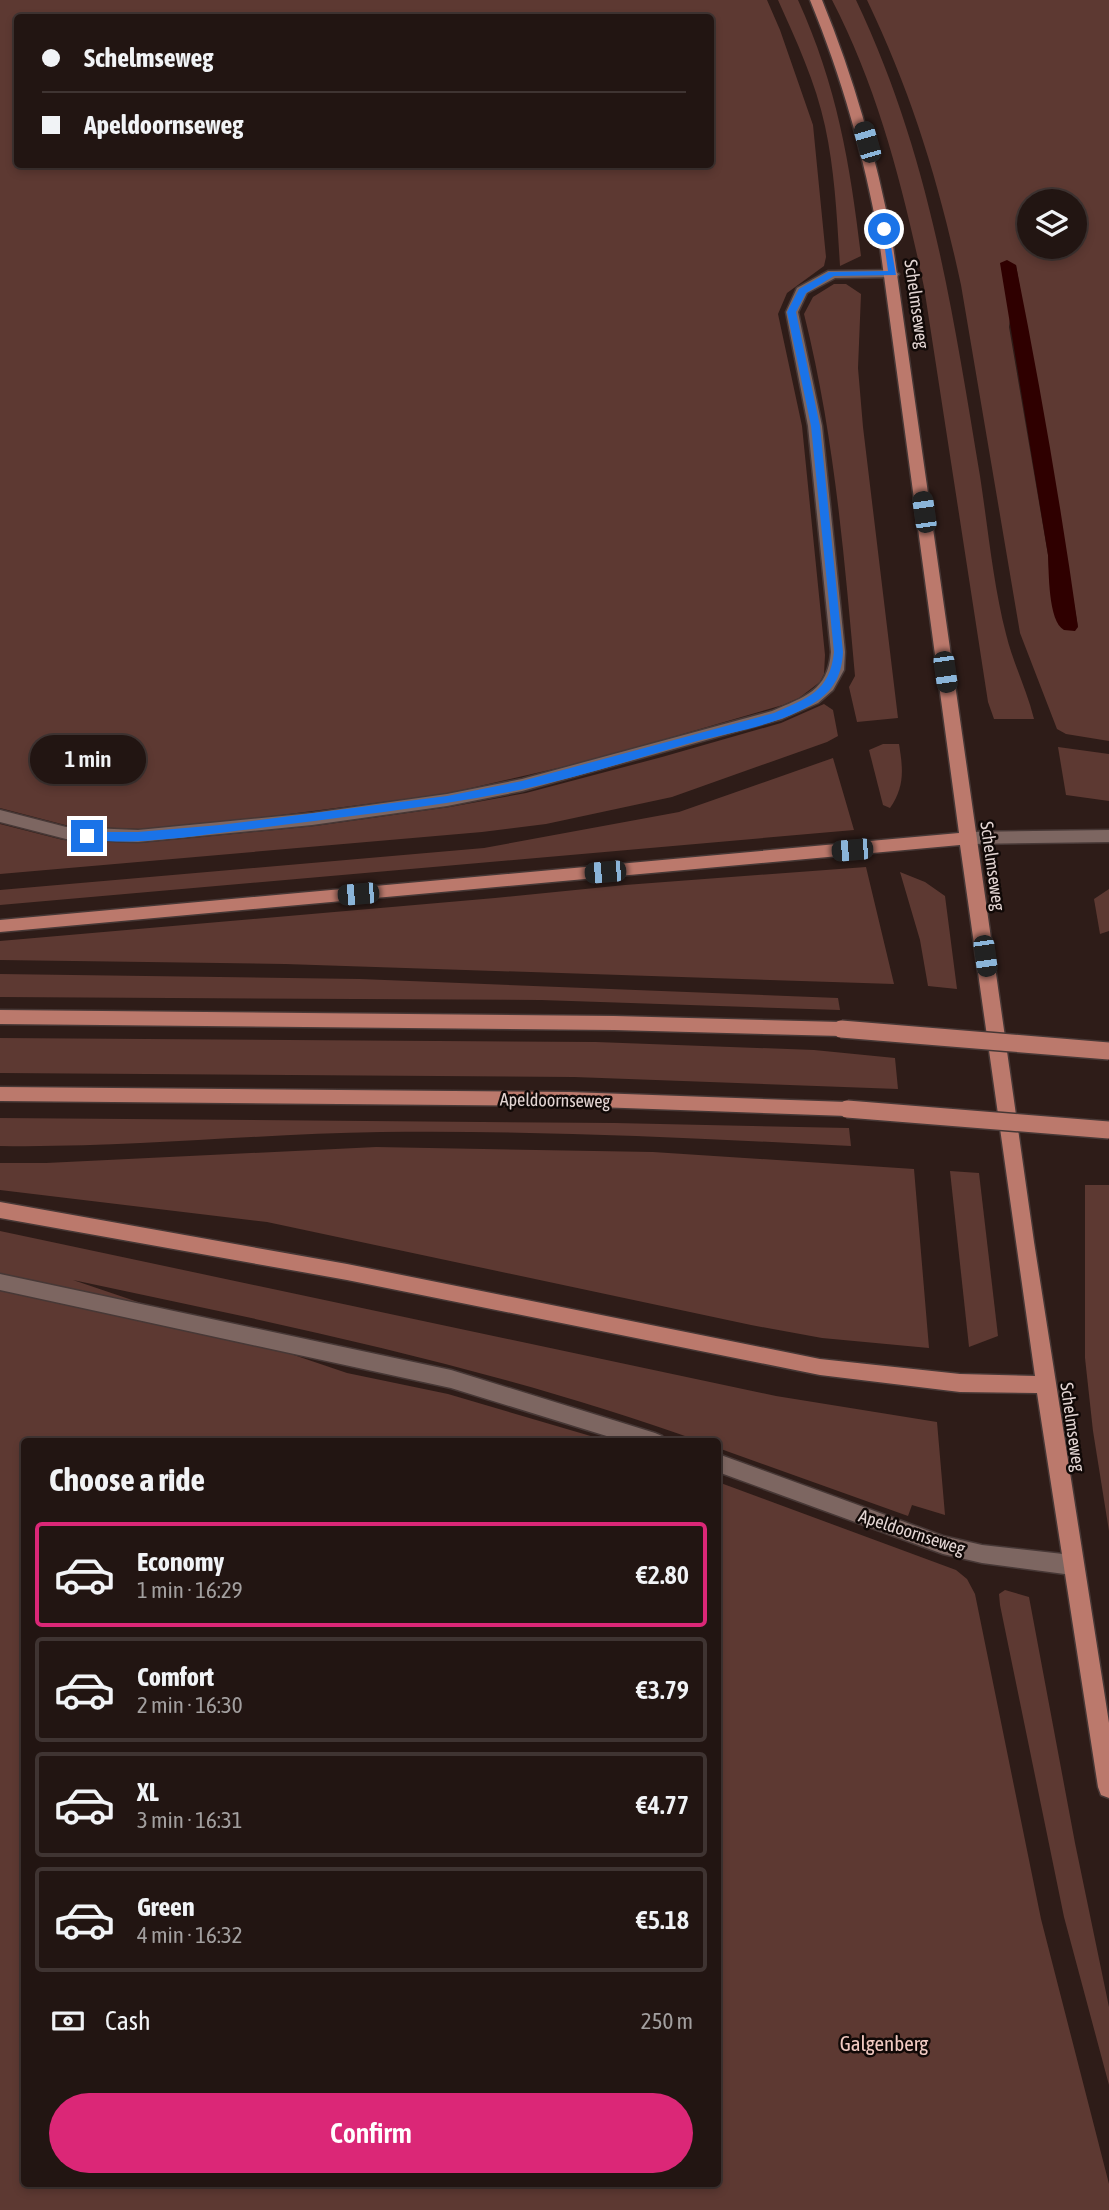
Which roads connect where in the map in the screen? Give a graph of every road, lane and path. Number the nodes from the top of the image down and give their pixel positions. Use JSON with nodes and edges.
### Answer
{"nodes":[{"id":1,"x":816,"y":0,"type":"edge"},
{"id":2,"x":893,"y":274,"type":"junction"},
{"id":3,"x":0,"y":816,"type":"edge"},
{"id":4,"x":1109,"y":835,"type":"edge"},
{"id":5,"x":968,"y":838,"type":"junction"},
{"id":6,"x":0,"y":926,"type":"edge"},
{"id":7,"x":0,"y":1017,"type":"edge"},
{"id":8,"x":1109,"y":1051,"type":"edge"},
{"id":9,"x":0,"y":1094,"type":"edge"},
{"id":10,"x":1109,"y":1130,"type":"edge"},
{"id":11,"x":0,"y":1210,"type":"edge"},
{"id":12,"x":0,"y":1282,"type":"edge"},
{"id":13,"x":1045,"y":1384,"type":"junction"},
{"id":14,"x":642,"y":1438,"type":"edge"},
{"id":15,"x":721,"y":1464,"type":"edge"},
{"id":16,"x":1072,"y":1565,"type":"junction"},
{"id":17,"x":1109,"y":1787,"type":"edge"}],
"edges":[{"from":1,"to":2,"type":"main road","name":"Schelmseweg"},
{"from":2,"to":3,"type":"street"},
{"from":2,"to":5,"type":"main road","name":"Schelmseweg"},
{"from":4,"to":5,"type":"street"},
{"from":5,"to":6,"type":"main road"},
{"from":5,"to":13,"type":"main road","name":"Schelmseweg"},
{"from":7,"to":8,"type":"main road","bridge":true},
{"from":9,"to":10,"type":"main road","name":"Apeldoornseweg","bridge":true},
{"from":11,"to":13,"type":"main road"},
{"from":12,"to":14,"type":"street"},
{"from":13,"to":16,"type":"main road","name":"Schelmseweg"},
{"from":15,"to":16,"type":"street","name":"Apeldoornseweg"},
{"from":16,"to":17,"type":"main road","name":"Schelmseweg"}]}
